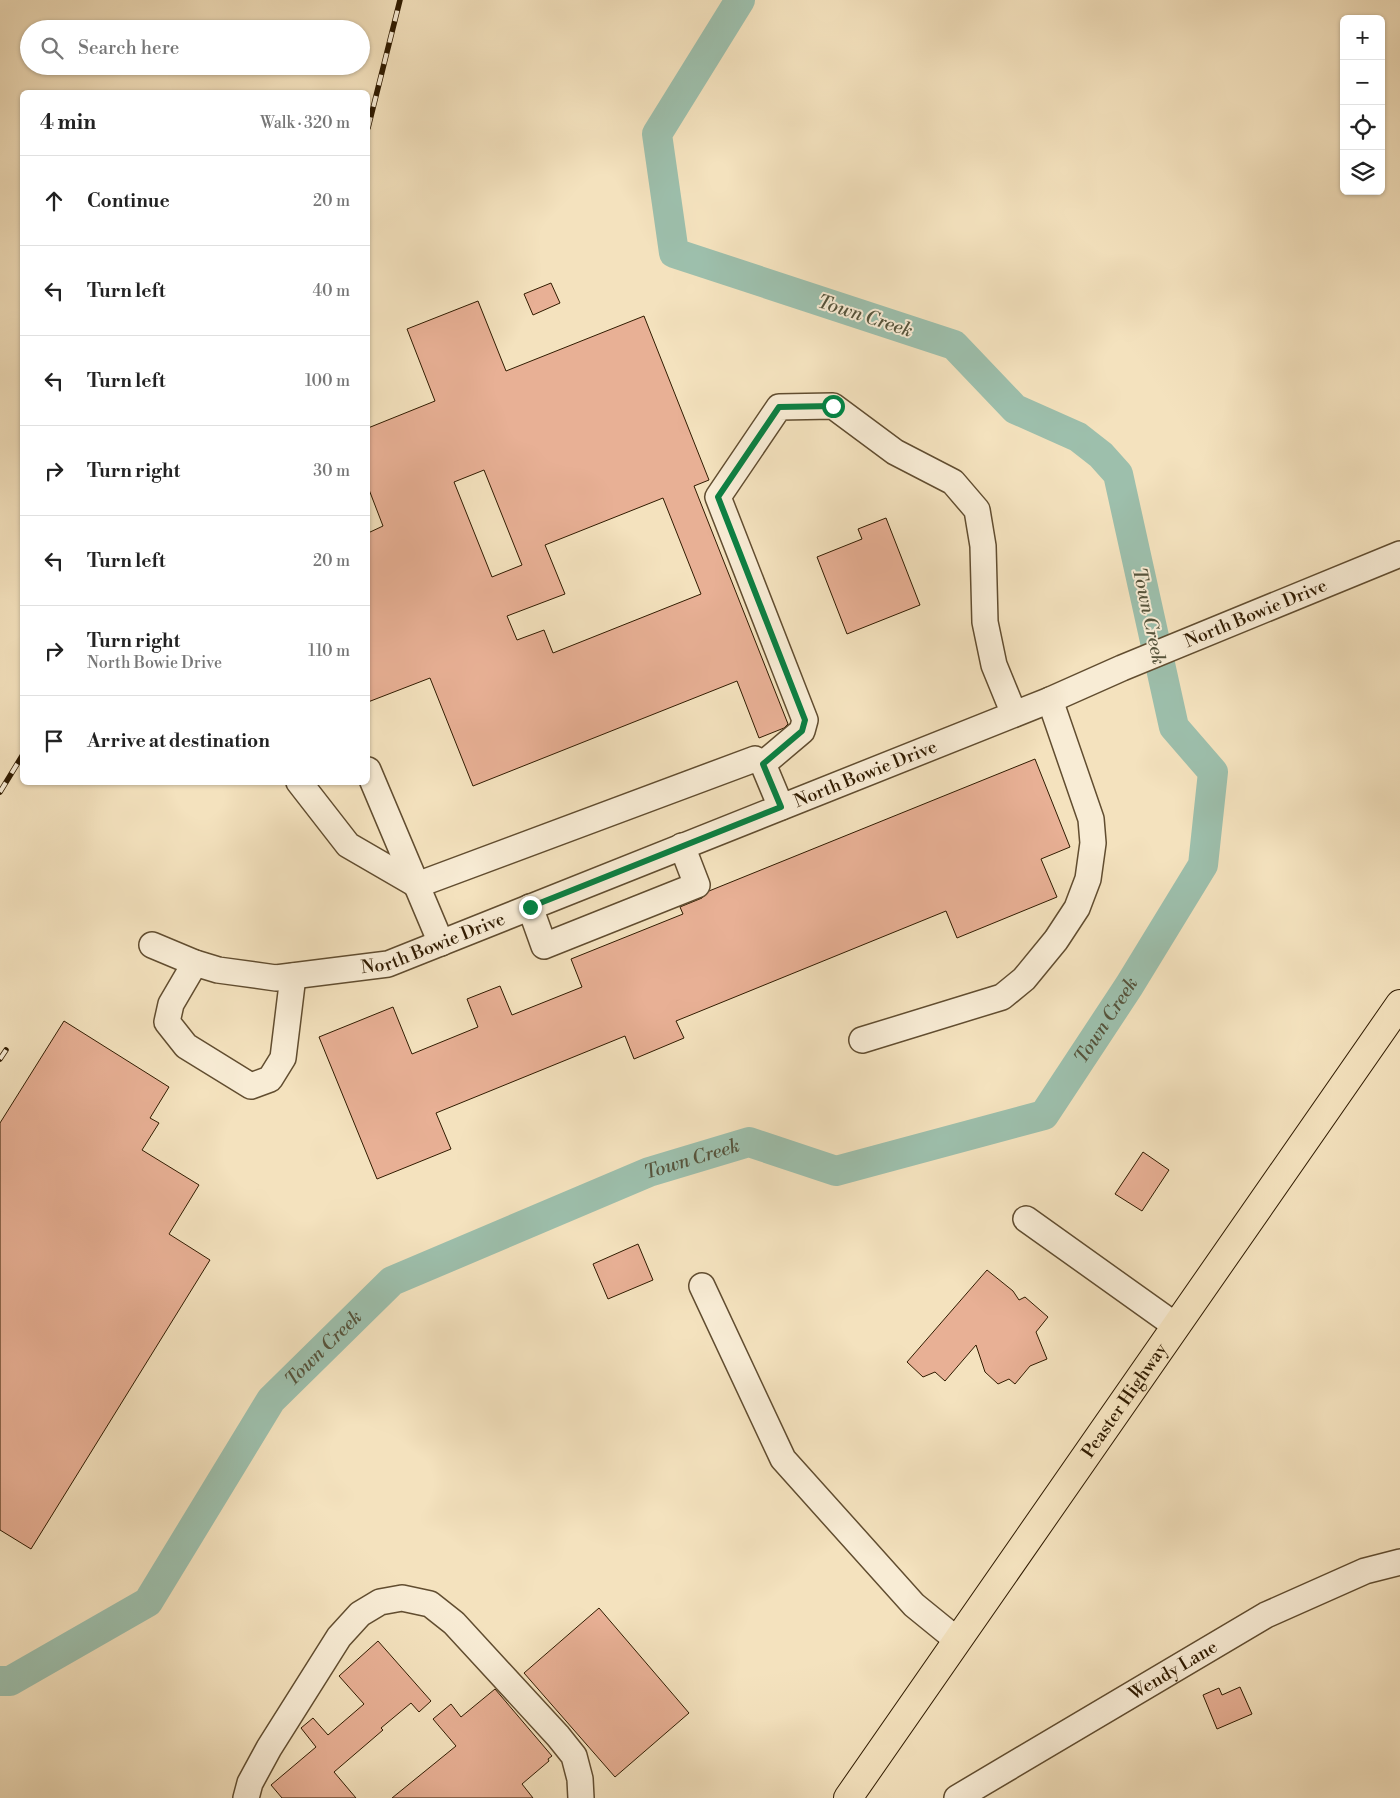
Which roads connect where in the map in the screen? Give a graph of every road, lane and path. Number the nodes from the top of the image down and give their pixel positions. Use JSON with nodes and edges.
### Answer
{"nodes":[{"id":1,"x":1400,"y":554,"type":"edge"},
{"id":2,"x":1050,"y":700,"type":"junction"},
{"id":3,"x":1014,"y":714,"type":"junction"},
{"id":4,"x":763,"y":764,"type":"junction"},
{"id":5,"x":370,"y":775,"type":"edge"},
{"id":6,"x":301,"y":785,"type":"edge"},
{"id":7,"x":781,"y":807,"type":"junction"},
{"id":8,"x":682,"y":846,"type":"junction"},
{"id":9,"x":417,"y":886,"type":"junction"},
{"id":10,"x":530,"y":907,"type":"junction"},
{"id":11,"x":441,"y":943,"type":"junction"},
{"id":12,"x":152,"y":945,"type":"dead end"},
{"id":13,"x":195,"y":963,"type":"junction"},
{"id":14,"x":293,"y":976,"type":"junction"},
{"id":15,"x":1400,"y":1004,"type":"edge"},
{"id":16,"x":862,"y":1040,"type":"dead end"},
{"id":17,"x":1026,"y":1219,"type":"dead end"},
{"id":18,"x":702,"y":1286,"type":"dead end"},
{"id":19,"x":1176,"y":1326,"type":"junction"},
{"id":20,"x":1400,"y":1562,"type":"edge"},
{"id":21,"x":957,"y":1640,"type":"junction"},
{"id":22,"x":246,"y":1798,"type":"edge"},
{"id":23,"x":581,"y":1798,"type":"edge"},
{"id":24,"x":848,"y":1798,"type":"edge"},
{"id":25,"x":957,"y":1798,"type":"edge"}],
"edges":[{"from":1,"to":2,"type":"street","name":"North Bowie Drive"},
{"from":2,"to":3,"type":"street","name":"North Bowie Drive"},
{"from":2,"to":16,"type":"street"},
{"from":3,"to":4,"type":"street"},
{"from":3,"to":7,"type":"street","name":"North Bowie Drive"},
{"from":4,"to":7,"type":"street"},
{"from":4,"to":9,"type":"street"},
{"from":5,"to":9,"type":"street"},
{"from":6,"to":9,"type":"street"},
{"from":7,"to":8,"type":"street","name":"North Bowie Drive"},
{"from":8,"to":10,"type":"street","name":"North Bowie Drive"},
{"from":8,"to":10,"type":"street"},
{"from":9,"to":11,"type":"street"},
{"from":10,"to":11,"type":"street","name":"North Bowie Drive"},
{"from":11,"to":14,"type":"street","name":"North Bowie Drive"},
{"from":12,"to":13,"type":"street","name":"North Bowie Drive"},
{"from":13,"to":14,"type":"street","name":"North Bowie Drive"},
{"from":13,"to":14,"type":"street"},
{"from":15,"to":19,"type":"main road","name":"Peaster Highway"},
{"from":17,"to":19,"type":"street"},
{"from":18,"to":21,"type":"street"},
{"from":19,"to":21,"type":"main road","name":"Peaster Highway"},
{"from":20,"to":25,"type":"street","name":"Wendy Lane"},
{"from":21,"to":24,"type":"main road","name":"Peaster Highway"},
{"from":22,"to":23,"type":"street"}]}
